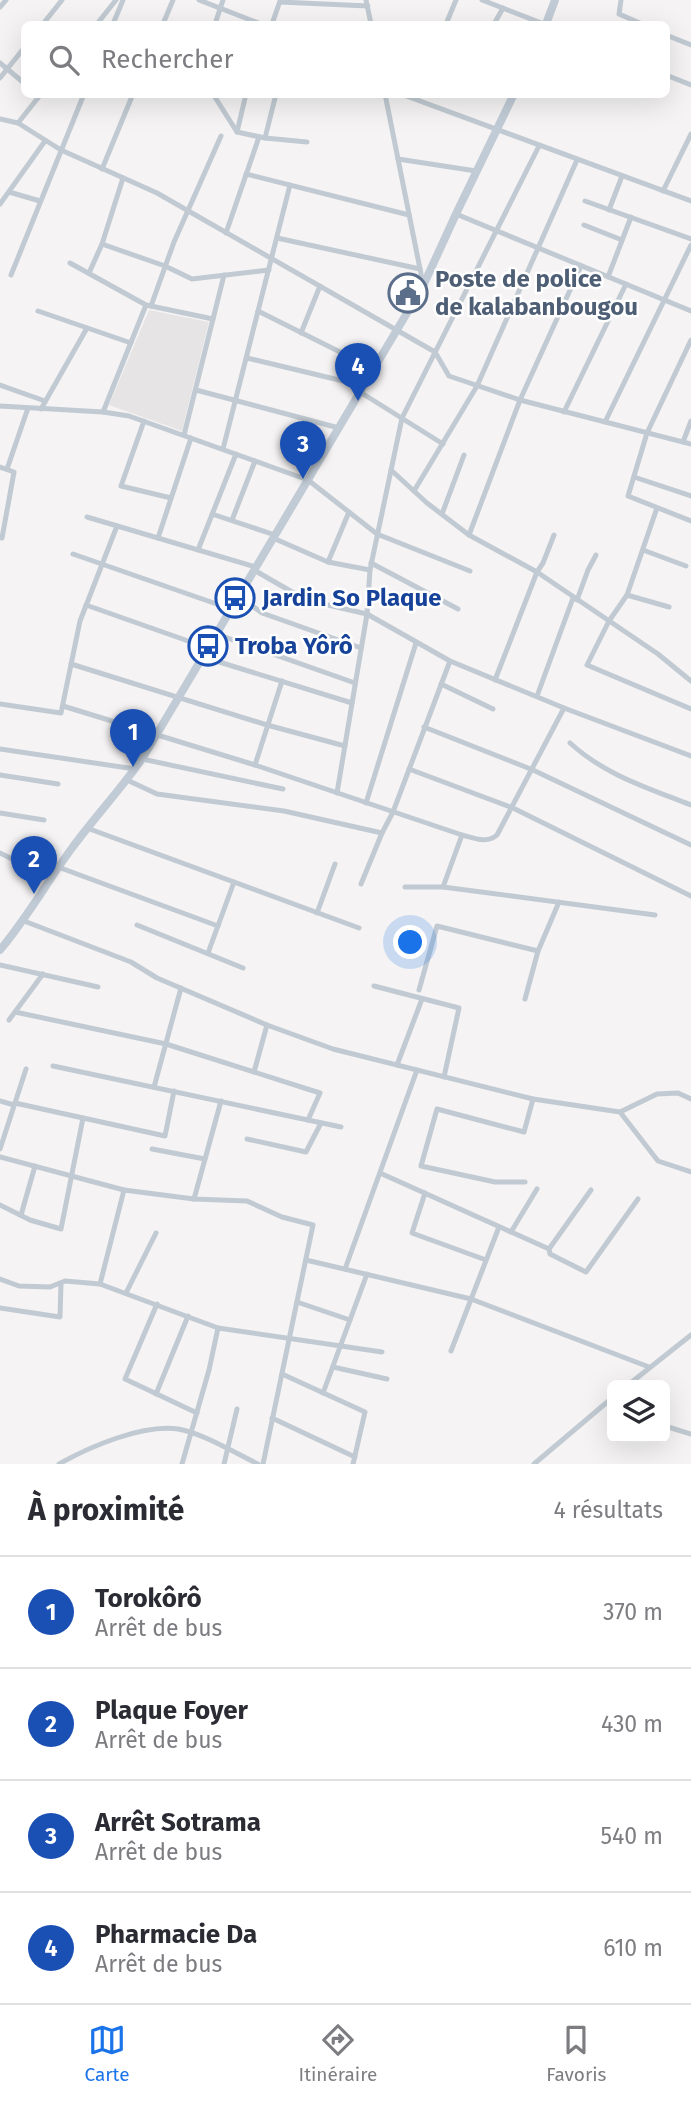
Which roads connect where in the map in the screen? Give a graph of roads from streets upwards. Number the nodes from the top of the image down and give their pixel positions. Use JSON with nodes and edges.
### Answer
{"nodes":[{"id":1,"x":6,"y":0,"type":"edge"},
{"id":2,"x":62,"y":0,"type":"edge"},
{"id":3,"x":116,"y":0,"type":"edge"},
{"id":4,"x":122,"y":0,"type":"edge"},
{"id":5,"x":173,"y":0,"type":"edge"},
{"id":6,"x":199,"y":0,"type":"edge"},
{"id":7,"x":223,"y":0,"type":"edge"},
{"id":8,"x":456,"y":0,"type":"edge"},
{"id":9,"x":482,"y":0,"type":"edge"},
{"id":10,"x":555,"y":0,"type":"edge"},
{"id":11,"x":621,"y":0,"type":"edge"},
{"id":12,"x":279,"y":1,"type":"edge"},
{"id":13,"x":367,"y":3,"type":"edge"},
{"id":14,"x":0,"y":7,"type":"edge"},
{"id":15,"x":503,"y":8,"type":"junction"},
{"id":16,"x":221,"y":9,"type":"junction"},
{"id":17,"x":45,"y":21,"type":"edge"},
{"id":18,"x":99,"y":21,"type":"edge"},
{"id":19,"x":114,"y":21,"type":"edge"},
{"id":20,"x":164,"y":21,"type":"edge"},
{"id":21,"x":216,"y":21,"type":"edge"},
{"id":22,"x":253,"y":21,"type":"edge"},
{"id":23,"x":273,"y":21,"type":"edge"},
{"id":24,"x":370,"y":21,"type":"edge"},
{"id":25,"x":447,"y":21,"type":"edge"},
{"id":26,"x":496,"y":21,"type":"edge"},
{"id":27,"x":537,"y":21,"type":"edge"},
{"id":28,"x":546,"y":21,"type":"edge"},
{"id":29,"x":635,"y":21,"type":"edge"},
{"id":30,"x":670,"y":36,"type":"edge"},
{"id":31,"x":691,"y":45,"type":"edge"},
{"id":32,"x":21,"y":52,"type":"edge"},
{"id":33,"x":0,"y":63,"type":"edge"},
{"id":34,"x":7,"y":69,"type":"junction"},
{"id":35,"x":670,"y":76,"type":"edge"},
{"id":36,"x":0,"y":78,"type":"edge"},
{"id":37,"x":21,"y":81,"type":"edge"},
{"id":38,"x":691,"y":85,"type":"edge"},
{"id":39,"x":38,"y":98,"type":"edge"},
{"id":40,"x":82,"y":98,"type":"edge"},
{"id":41,"x":131,"y":98,"type":"edge"},
{"id":42,"x":216,"y":98,"type":"edge"},
{"id":43,"x":245,"y":98,"type":"edge"},
{"id":44,"x":275,"y":98,"type":"edge"},
{"id":45,"x":386,"y":98,"type":"edge"},
{"id":46,"x":411,"y":98,"type":"edge"},
{"id":47,"x":512,"y":98,"type":"edge"},
{"id":48,"x":2,"y":119,"type":"edge"},
{"id":49,"x":18,"y":123,"type":"junction"},
{"id":50,"x":0,"y":126,"type":"edge"},
{"id":51,"x":237,"y":132,"type":"junction"},
{"id":52,"x":497,"y":132,"type":"junction"},
{"id":53,"x":691,"y":134,"type":"edge"},
{"id":54,"x":221,"y":136,"type":"dead end"},
{"id":55,"x":262,"y":138,"type":"junction"},
{"id":56,"x":45,"y":141,"type":"junction"},
{"id":57,"x":307,"y":142,"type":"dead end"},
{"id":58,"x":539,"y":146,"type":"junction"},
{"id":59,"x":61,"y":150,"type":"junction"},
{"id":60,"x":398,"y":159,"type":"junction"},
{"id":61,"x":577,"y":160,"type":"junction"},
{"id":62,"x":102,"y":169,"type":"junction"},
{"id":63,"x":476,"y":171,"type":"junction"},
{"id":64,"x":246,"y":174,"type":"junction"},
{"id":65,"x":622,"y":176,"type":"junction"},
{"id":66,"x":123,"y":178,"type":"junction"},
{"id":67,"x":290,"y":185,"type":"junction"},
{"id":68,"x":663,"y":191,"type":"junction"},
{"id":69,"x":9,"y":192,"type":"junction"},
{"id":70,"x":1,"y":201,"type":"edge"},
{"id":71,"x":40,"y":201,"type":"junction"},
{"id":72,"x":585,"y":201,"type":"dead end"},
{"id":73,"x":691,"y":201,"type":"edge"},
{"id":74,"x":609,"y":209,"type":"junction"},
{"id":75,"x":187,"y":211,"type":"junction"},
{"id":76,"x":456,"y":214,"type":"junction"},
{"id":77,"x":409,"y":215,"type":"junction"},
{"id":78,"x":631,"y":217,"type":"junction"},
{"id":79,"x":584,"y":225,"type":"dead end"},
{"id":80,"x":496,"y":230,"type":"junction"},
{"id":81,"x":226,"y":233,"type":"junction"},
{"id":82,"x":277,"y":238,"type":"junction"},
{"id":83,"x":691,"y":239,"type":"edge"},
{"id":84,"x":622,"y":240,"type":"junction"},
{"id":85,"x":102,"y":244,"type":"junction"},
{"id":86,"x":691,"y":245,"type":"edge"},
{"id":87,"x":538,"y":248,"type":"junction"},
{"id":88,"x":272,"y":259,"type":"junction"},
{"id":89,"x":70,"y":262,"type":"dead end"},
{"id":90,"x":165,"y":265,"type":"junction"},
{"id":91,"x":581,"y":266,"type":"junction"},
{"id":92,"x":420,"y":269,"type":"junction"},
{"id":93,"x":269,"y":270,"type":"junction"},
{"id":94,"x":89,"y":274,"type":"junction"},
{"id":95,"x":10,"y":275,"type":"dead end"},
{"id":96,"x":224,"y":275,"type":"junction"},
{"id":97,"x":608,"y":277,"type":"junction"},
{"id":98,"x":626,"y":284,"type":"junction"},
{"id":99,"x":320,"y":286,"type":"junction"},
{"id":100,"x":423,"y":286,"type":"junction"},
{"id":101,"x":665,"y":300,"type":"junction"},
{"id":102,"x":148,"y":306,"type":"junction"},
{"id":103,"x":38,"y":310,"type":"dead end"},
{"id":104,"x":258,"y":311,"type":"junction"},
{"id":105,"x":691,"y":311,"type":"edge"},
{"id":106,"x":213,"y":319,"type":"junction"},
{"id":107,"x":87,"y":328,"type":"junction"},
{"id":108,"x":397,"y":330,"type":"junction"},
{"id":109,"x":301,"y":332,"type":"junction"},
{"id":110,"x":691,"y":340,"type":"edge"},
{"id":111,"x":131,"y":343,"type":"junction"},
{"id":112,"x":435,"y":352,"type":"junction"},
{"id":113,"x":247,"y":358,"type":"junction"},
{"id":114,"x":374,"y":369,"type":"junction"},
{"id":115,"x":0,"y":385,"type":"edge"},
{"id":116,"x":477,"y":386,"type":"junction"},
{"id":117,"x":362,"y":389,"type":"junction"},
{"id":118,"x":195,"y":390,"type":"junction"},
{"id":119,"x":520,"y":400,"type":"junction"},
{"id":120,"x":45,"y":401,"type":"junction"},
{"id":121,"x":236,"y":401,"type":"junction"},
{"id":122,"x":0,"y":406,"type":"edge"},
{"id":123,"x":28,"y":408,"type":"junction"},
{"id":124,"x":41,"y":409,"type":"junction"},
{"id":125,"x":103,"y":412,"type":"junction"},
{"id":126,"x":564,"y":412,"type":"junction"},
{"id":127,"x":402,"y":418,"type":"junction"},
{"id":128,"x":144,"y":421,"type":"junction"},
{"id":129,"x":691,"y":421,"type":"edge"},
{"id":130,"x":605,"y":422,"type":"junction"},
{"id":131,"x":339,"y":428,"type":"junction"},
{"id":132,"x":647,"y":433,"type":"junction"},
{"id":133,"x":188,"y":437,"type":"junction"},
{"id":134,"x":683,"y":443,"type":"junction"},
{"id":135,"x":443,"y":444,"type":"junction"},
{"id":136,"x":691,"y":444,"type":"edge"},
{"id":137,"x":223,"y":449,"type":"junction"},
{"id":138,"x":236,"y":454,"type":"junction"},
{"id":139,"x":464,"y":455,"type":"dead end"},
{"id":140,"x":256,"y":461,"type":"junction"},
{"id":141,"x":0,"y":467,"type":"edge"},
{"id":142,"x":7,"y":469,"type":"junction"},
{"id":143,"x":391,"y":470,"type":"junction"},
{"id":144,"x":634,"y":477,"type":"junction"},
{"id":145,"x":308,"y":480,"type":"junction"},
{"id":146,"x":414,"y":491,"type":"junction"},
{"id":147,"x":691,"y":496,"type":"edge"},
{"id":148,"x":171,"y":498,"type":"junction"},
{"id":149,"x":657,"y":508,"type":"junction"},
{"id":150,"x":349,"y":512,"type":"junction"},
{"id":151,"x":212,"y":514,"type":"junction"},
{"id":152,"x":442,"y":514,"type":"junction"},
{"id":153,"x":87,"y":517,"type":"dead end"},
{"id":154,"x":232,"y":520,"type":"junction"},
{"id":155,"x":691,"y":521,"type":"edge"},
{"id":156,"x":117,"y":526,"type":"junction"},
{"id":157,"x":377,"y":534,"type":"junction"},
{"id":158,"x":469,"y":534,"type":"junction"},
{"id":159,"x":554,"y":535,"type":"dead end"},
{"id":160,"x":274,"y":537,"type":"junction"},
{"id":161,"x":2,"y":538,"type":"dead end"},
{"id":162,"x":158,"y":538,"type":"junction"},
{"id":163,"x":198,"y":550,"type":"junction"},
{"id":164,"x":643,"y":550,"type":"junction"},
{"id":165,"x":73,"y":554,"type":"dead end"},
{"id":166,"x":596,"y":555,"type":"dead end"},
{"id":167,"x":328,"y":562,"type":"junction"},
{"id":168,"x":102,"y":564,"type":"junction"},
{"id":169,"x":370,"y":566,"type":"junction"},
{"id":170,"x":686,"y":566,"type":"dead end"},
{"id":171,"x":255,"y":568,"type":"junction"},
{"id":172,"x":470,"y":571,"type":"dead end"},
{"id":173,"x":537,"y":572,"type":"junction"},
{"id":174,"x":627,"y":595,"type":"junction"},
{"id":175,"x":239,"y":596,"type":"junction"},
{"id":176,"x":575,"y":599,"type":"junction"},
{"id":177,"x":86,"y":605,"type":"junction"},
{"id":178,"x":669,"y":607,"type":"dead end"},
{"id":179,"x":231,"y":609,"type":"junction"},
{"id":180,"x":458,"y":609,"type":"dead end"},
{"id":181,"x":367,"y":614,"type":"junction"},
{"id":182,"x":609,"y":621,"type":"junction"},
{"id":183,"x":216,"y":634,"type":"junction"},
{"id":184,"x":416,"y":643,"type":"junction"},
{"id":185,"x":208,"y":648,"type":"junction"},
{"id":186,"x":361,"y":648,"type":"junction"},
{"id":187,"x":202,"y":657,"type":"junction"},
{"id":188,"x":450,"y":661,"type":"junction"},
{"id":189,"x":71,"y":664,"type":"junction"},
{"id":190,"x":495,"y":680,"type":"junction"},
{"id":191,"x":282,"y":681,"type":"junction"},
{"id":192,"x":691,"y":681,"type":"edge"},
{"id":193,"x":355,"y":683,"type":"junction"},
{"id":194,"x":441,"y":684,"type":"junction"},
{"id":195,"x":179,"y":696,"type":"junction"},
{"id":196,"x":537,"y":696,"type":"junction"},
{"id":197,"x":352,"y":703,"type":"junction"},
{"id":198,"x":0,"y":704,"type":"edge"},
{"id":199,"x":63,"y":706,"type":"junction"},
{"id":200,"x":565,"y":708,"type":"junction"},
{"id":201,"x":494,"y":709,"type":"dead end"},
{"id":202,"x":691,"y":709,"type":"edge"},
{"id":203,"x":267,"y":725,"type":"junction"},
{"id":204,"x":424,"y":727,"type":"junction"},
{"id":205,"x":156,"y":735,"type":"junction"},
{"id":206,"x":570,"y":743,"type":"dead end"},
{"id":207,"x":345,"y":746,"type":"junction"},
{"id":208,"x":0,"y":750,"type":"edge"},
{"id":209,"x":691,"y":756,"type":"edge"},
{"id":210,"x":142,"y":759,"type":"junction"},
{"id":211,"x":255,"y":765,"type":"junction"},
{"id":212,"x":135,"y":769,"type":"junction"},
{"id":213,"x":409,"y":769,"type":"junction"},
{"id":214,"x":533,"y":769,"type":"junction"},
{"id":215,"x":0,"y":775,"type":"edge"},
{"id":216,"x":127,"y":780,"type":"junction"},
{"id":217,"x":58,"y":784,"type":"dead end"},
{"id":218,"x":283,"y":789,"type":"dead end"},
{"id":219,"x":337,"y":793,"type":"junction"},
{"id":220,"x":366,"y":803,"type":"junction"},
{"id":221,"x":691,"y":805,"type":"edge"},
{"id":222,"x":513,"y":808,"type":"junction"},
{"id":223,"x":393,"y":812,"type":"junction"},
{"id":224,"x":0,"y":813,"type":"edge"},
{"id":225,"x":44,"y":820,"type":"dead end"},
{"id":226,"x":87,"y":828,"type":"junction"},
{"id":227,"x":382,"y":833,"type":"junction"},
{"id":228,"x":462,"y":835,"type":"junction"},
{"id":229,"x":691,"y":845,"type":"edge"},
{"id":230,"x":0,"y":853,"type":"edge"},
{"id":231,"x":335,"y":864,"type":"dead end"},
{"id":232,"x":58,"y":867,"type":"junction"},
{"id":233,"x":52,"y":879,"type":"junction"},
{"id":234,"x":234,"y":882,"type":"junction"},
{"id":235,"x":361,"y":884,"type":"dead end"},
{"id":236,"x":405,"y":887,"type":"dead end"},
{"id":237,"x":443,"y":887,"type":"junction"},
{"id":238,"x":691,"y":896,"type":"edge"},
{"id":239,"x":559,"y":902,"type":"junction"},
{"id":240,"x":317,"y":913,"type":"junction"},
{"id":241,"x":655,"y":915,"type":"dead end"},
{"id":242,"x":24,"y":921,"type":"junction"},
{"id":243,"x":137,"y":925,"type":"dead end"},
{"id":244,"x":218,"y":926,"type":"junction"},
{"id":245,"x":359,"y":928,"type":"dead end"},
{"id":246,"x":0,"y":950,"type":"edge"},
{"id":247,"x":538,"y":951,"type":"junction"},
{"id":248,"x":208,"y":953,"type":"junction"},
{"id":249,"x":0,"y":965,"type":"edge"},
{"id":250,"x":243,"y":968,"type":"dead end"},
{"id":251,"x":43,"y":974,"type":"junction"},
{"id":252,"x":374,"y":986,"type":"dead end"},
{"id":253,"x":98,"y":987,"type":"dead end"},
{"id":254,"x":181,"y":988,"type":"junction"},
{"id":255,"x":419,"y":990,"type":"dead end"},
{"id":256,"x":422,"y":999,"type":"junction"},
{"id":257,"x":525,"y":999,"type":"dead end"},
{"id":258,"x":15,"y":1012,"type":"junction"},
{"id":259,"x":9,"y":1020,"type":"dead end"},
{"id":260,"x":267,"y":1025,"type":"junction"},
{"id":261,"x":166,"y":1044,"type":"junction"},
{"id":262,"x":397,"y":1065,"type":"junction"},
{"id":263,"x":54,"y":1066,"type":"dead end"},
{"id":264,"x":26,"y":1069,"type":"dead end"},
{"id":265,"x":417,"y":1070,"type":"junction"},
{"id":266,"x":254,"y":1072,"type":"junction"},
{"id":267,"x":444,"y":1077,"type":"junction"},
{"id":268,"x":154,"y":1087,"type":"junction"},
{"id":269,"x":174,"y":1091,"type":"junction"},
{"id":270,"x":533,"y":1099,"type":"junction"},
{"id":271,"x":691,"y":1099,"type":"edge"},
{"id":272,"x":0,"y":1101,"type":"edge"},
{"id":273,"x":221,"y":1101,"type":"junction"},
{"id":274,"x":15,"y":1104,"type":"junction"},
{"id":275,"x":620,"y":1112,"type":"junction"},
{"id":276,"x":83,"y":1118,"type":"junction"},
{"id":277,"x":309,"y":1120,"type":"junction"},
{"id":278,"x":321,"y":1123,"type":"junction"},
{"id":279,"x":341,"y":1127,"type":"dead end"},
{"id":280,"x":247,"y":1139,"type":"dead end"},
{"id":281,"x":0,"y":1149,"type":"edge"},
{"id":282,"x":152,"y":1149,"type":"dead end"},
{"id":283,"x":0,"y":1157,"type":"edge"},
{"id":284,"x":205,"y":1159,"type":"junction"},
{"id":285,"x":35,"y":1166,"type":"junction"},
{"id":286,"x":691,"y":1172,"type":"edge"},
{"id":287,"x":380,"y":1173,"type":"junction"},
{"id":288,"x":72,"y":1176,"type":"junction"},
{"id":289,"x":525,"y":1182,"type":"dead end"},
{"id":290,"x":124,"y":1189,"type":"junction"},
{"id":291,"x":537,"y":1189,"type":"dead end"},
{"id":292,"x":591,"y":1190,"type":"dead end"},
{"id":293,"x":425,"y":1193,"type":"junction"},
{"id":294,"x":194,"y":1199,"type":"junction"},
{"id":295,"x":638,"y":1199,"type":"dead end"},
{"id":296,"x":0,"y":1205,"type":"edge"},
{"id":297,"x":21,"y":1215,"type":"junction"},
{"id":298,"x":499,"y":1227,"type":"junction"},
{"id":299,"x":511,"y":1232,"type":"junction"},
{"id":300,"x":156,"y":1233,"type":"dead end"},
{"id":301,"x":549,"y":1249,"type":"junction"},
{"id":302,"x":306,"y":1259,"type":"junction"},
{"id":303,"x":486,"y":1260,"type":"junction"},
{"id":304,"x":345,"y":1269,"type":"junction"},
{"id":305,"x":367,"y":1274,"type":"junction"},
{"id":306,"x":0,"y":1279,"type":"edge"},
{"id":307,"x":61,"y":1283,"type":"junction"},
{"id":308,"x":100,"y":1284,"type":"junction"},
{"id":309,"x":126,"y":1293,"type":"junction"},
{"id":310,"x":471,"y":1299,"type":"junction"},
{"id":311,"x":297,"y":1302,"type":"junction"},
{"id":312,"x":156,"y":1304,"type":"junction"},
{"id":313,"x":0,"y":1308,"type":"edge"},
{"id":314,"x":188,"y":1316,"type":"junction"},
{"id":315,"x":350,"y":1320,"type":"junction"},
{"id":316,"x":218,"y":1328,"type":"junction"},
{"id":317,"x":691,"y":1335,"type":"edge"},
{"id":318,"x":289,"y":1338,"type":"junction"},
{"id":319,"x":340,"y":1346,"type":"junction"},
{"id":320,"x":451,"y":1351,"type":"dead end"},
{"id":321,"x":382,"y":1352,"type":"dead end"},
{"id":322,"x":333,"y":1367,"type":"junction"},
{"id":323,"x":649,"y":1367,"type":"junction"},
{"id":324,"x":282,"y":1374,"type":"junction"},
{"id":325,"x":387,"y":1379,"type":"dead end"},
{"id":326,"x":634,"y":1380,"type":"edge"},
{"id":327,"x":323,"y":1393,"type":"junction"},
{"id":328,"x":156,"y":1394,"type":"junction"},
{"id":329,"x":607,"y":1402,"type":"edge"},
{"id":330,"x":237,"y":1409,"type":"dead end"},
{"id":331,"x":197,"y":1413,"type":"junction"},
{"id":332,"x":272,"y":1418,"type":"junction"},
{"id":333,"x":670,"y":1428,"type":"edge"},
{"id":334,"x":191,"y":1433,"type":"junction"},
{"id":335,"x":691,"y":1434,"type":"edge"},
{"id":336,"x":227,"y":1450,"type":"junction"},
{"id":337,"x":354,"y":1460,"type":"edge"},
{"id":338,"x":59,"y":1464,"type":"edge"},
{"id":339,"x":183,"y":1464,"type":"edge"},
{"id":340,"x":224,"y":1464,"type":"edge"},
{"id":341,"x":260,"y":1464,"type":"edge"},
{"id":342,"x":534,"y":1464,"type":"edge"}],
"edges":[{"from":1,"to":14,"type":"street"},
{"from":2,"to":17,"type":"street"},
{"from":3,"to":18,"type":"street"},
{"from":4,"to":19,"type":"street"},
{"from":5,"to":20,"type":"street"},
{"from":6,"to":16,"type":"street"},
{"from":7,"to":16,"type":"street"},
{"from":8,"to":25,"type":"street"},
{"from":9,"to":15,"type":"street"},
{"from":10,"to":28,"type":"street"},
{"from":11,"to":29,"type":"street"},
{"from":12,"to":13,"type":"street"},
{"from":12,"to":23,"type":"street"},
{"from":13,"to":24,"type":"street"},
{"from":15,"to":26,"type":"street"},
{"from":15,"to":27,"type":"street"},
{"from":16,"to":21,"type":"street"},
{"from":16,"to":22,"type":"street"},
{"from":30,"to":31,"type":"street"},
{"from":32,"to":34,"type":"street"},
{"from":33,"to":34,"type":"street"},
{"from":34,"to":36,"type":"street"},
{"from":34,"to":37,"type":"street"},
{"from":35,"to":38,"type":"street"},
{"from":39,"to":49,"type":"street"},
{"from":40,"to":59,"type":"street"},
{"from":41,"to":62,"type":"street"},
{"from":42,"to":51,"type":"street"},
{"from":43,"to":51,"type":"street"},
{"from":44,"to":55,"type":"street"},
{"from":45,"to":60,"type":"street"},
{"from":46,"to":52,"type":"street"},
{"from":47,"to":52,"type":"street"},
{"from":48,"to":49,"type":"street"},
{"from":48,"to":50,"type":"street"},
{"from":49,"to":56,"type":"street"},
{"from":51,"to":55,"type":"street"},
{"from":52,"to":58,"type":"street"},
{"from":52,"to":63,"type":"street"},
{"from":53,"to":68,"type":"street"},
{"from":54,"to":75,"type":"street"},
{"from":55,"to":57,"type":"street"},
{"from":55,"to":64,"type":"street"},
{"from":56,"to":59,"type":"street"},
{"from":56,"to":69,"type":"street"},
{"from":58,"to":61,"type":"street"},
{"from":58,"to":80,"type":"street"},
{"from":59,"to":62,"type":"street"},
{"from":59,"to":71,"type":"street"},
{"from":60,"to":63,"type":"street"},
{"from":60,"to":77,"type":"street"},
{"from":61,"to":65,"type":"street"},
{"from":61,"to":87,"type":"street"},
{"from":62,"to":66,"type":"street"},
{"from":63,"to":76,"type":"street"},
{"from":64,"to":67,"type":"street"},
{"from":64,"to":81,"type":"street"},
{"from":65,"to":68,"type":"street"},
{"from":65,"to":74,"type":"street"},
{"from":66,"to":75,"type":"street"},
{"from":66,"to":85,"type":"street"},
{"from":67,"to":77,"type":"street"},
{"from":67,"to":82,"type":"street"},
{"from":68,"to":73,"type":"street"},
{"from":69,"to":70,"type":"street"},
{"from":69,"to":71,"type":"street"},
{"from":71,"to":95,"type":"street"},
{"from":72,"to":74,"type":"street"},
{"from":74,"to":78,"type":"street"},
{"from":75,"to":81,"type":"street"},
{"from":75,"to":90,"type":"street"},
{"from":76,"to":80,"type":"street"},
{"from":76,"to":100,"type":"street"},
{"from":77,"to":92,"type":"street"},
{"from":78,"to":83,"type":"street"},
{"from":78,"to":84,"type":"street"},
{"from":79,"to":84,"type":"street"},
{"from":80,"to":87,"type":"street"},
{"from":80,"to":112,"type":"street"},
{"from":81,"to":88,"type":"street"},
{"from":82,"to":88,"type":"street"},
{"from":82,"to":92,"type":"street"},
{"from":84,"to":97,"type":"street"},
{"from":85,"to":90,"type":"street"},
{"from":85,"to":94,"type":"street"},
{"from":86,"to":101,"type":"street"},
{"from":87,"to":91,"type":"street"},
{"from":87,"to":116,"type":"street"},
{"from":88,"to":93,"type":"street"},
{"from":88,"to":99,"type":"street"},
{"from":89,"to":94,"type":"street"},
{"from":90,"to":96,"type":"street"},
{"from":90,"to":102,"type":"street"},
{"from":91,"to":97,"type":"street"},
{"from":91,"to":119,"type":"street"},
{"from":92,"to":100,"type":"street"},
{"from":93,"to":96,"type":"street"},
{"from":93,"to":104,"type":"street"},
{"from":94,"to":102,"type":"street"},
{"from":96,"to":106,"type":"street"},
{"from":97,"to":98,"type":"street"},
{"from":98,"to":101,"type":"street"},
{"from":98,"to":126,"type":"street"},
{"from":99,"to":108,"type":"street"},
{"from":99,"to":109,"type":"street"},
{"from":100,"to":108,"type":"street"},
{"from":101,"to":105,"type":"street"},
{"from":101,"to":130,"type":"street"},
{"from":102,"to":106,"type":"street"},
{"from":102,"to":111,"type":"street"},
{"from":103,"to":107,"type":"street"},
{"from":104,"to":109,"type":"street"},
{"from":104,"to":113,"type":"street"},
{"from":106,"to":118,"type":"street"},
{"from":107,"to":111,"type":"street"},
{"from":107,"to":120,"type":"street"},
{"from":108,"to":112,"type":"street"},
{"from":108,"to":114,"type":"street"},
{"from":109,"to":114,"type":"street"},
{"from":110,"to":132,"type":"street"},
{"from":111,"to":125,"type":"street"},
{"from":112,"to":116,"type":"street"},
{"from":112,"to":127,"type":"street"},
{"from":113,"to":117,"type":"street"},
{"from":113,"to":121,"type":"street"},
{"from":114,"to":117,"type":"street"},
{"from":115,"to":120,"type":"street"},
{"from":116,"to":119,"type":"street"},
{"from":116,"to":135,"type":"street"},
{"from":117,"to":127,"type":"street"},
{"from":117,"to":131,"type":"street"},
{"from":118,"to":121,"type":"street"},
{"from":118,"to":133,"type":"street"},
{"from":119,"to":126,"type":"street"},
{"from":119,"to":158,"type":"street"},
{"from":120,"to":124,"type":"street"},
{"from":121,"to":131,"type":"street"},
{"from":121,"to":137,"type":"street"},
{"from":122,"to":123,"type":"street"},
{"from":123,"to":124,"type":"street"},
{"from":123,"to":142,"type":"street"},
{"from":124,"to":125,"type":"street"},
{"from":125,"to":128,"type":"street"},
{"from":126,"to":130,"type":"street"},
{"from":127,"to":135,"type":"street"},
{"from":127,"to":143,"type":"street"},
{"from":128,"to":133,"type":"street"},
{"from":128,"to":148,"type":"street"},
{"from":129,"to":134,"type":"street"},
{"from":130,"to":132,"type":"street"},
{"from":131,"to":145,"type":"street"},
{"from":132,"to":134,"type":"street"},
{"from":132,"to":144,"type":"street"},
{"from":133,"to":137,"type":"street"},
{"from":133,"to":148,"type":"street"},
{"from":134,"to":136,"type":"street"},
{"from":135,"to":146,"type":"street"},
{"from":137,"to":138,"type":"street"},
{"from":138,"to":140,"type":"street"},
{"from":138,"to":151,"type":"street"},
{"from":139,"to":152,"type":"street"},
{"from":140,"to":145,"type":"street"},
{"from":140,"to":154,"type":"street"},
{"from":141,"to":142,"type":"street"},
{"from":142,"to":161,"type":"street"},
{"from":143,"to":146,"type":"street"},
{"from":143,"to":157,"type":"street"},
{"from":144,"to":147,"type":"street"},
{"from":144,"to":149,"type":"street"},
{"from":145,"to":150,"type":"street"},
{"from":145,"to":160,"type":"street"},
{"from":146,"to":152,"type":"street"},
{"from":148,"to":162,"type":"street"},
{"from":149,"to":155,"type":"street"},
{"from":149,"to":164,"type":"street"},
{"from":150,"to":157,"type":"street"},
{"from":150,"to":167,"type":"street"},
{"from":151,"to":154,"type":"street"},
{"from":151,"to":163,"type":"street"},
{"from":152,"to":158,"type":"street"},
{"from":153,"to":156,"type":"street"},
{"from":154,"to":160,"type":"street"},
{"from":156,"to":162,"type":"street"},
{"from":156,"to":168,"type":"street"},
{"from":157,"to":169,"type":"street"},
{"from":157,"to":172,"type":"street"},
{"from":158,"to":173,"type":"street"},
{"from":159,"to":173,"type":"street"},
{"from":160,"to":167,"type":"street"},
{"from":160,"to":171,"type":"street"},
{"from":162,"to":163,"type":"street"},
{"from":163,"to":171,"type":"street"},
{"from":164,"to":170,"type":"street"},
{"from":164,"to":174,"type":"street"},
{"from":165,"to":168,"type":"street"},
{"from":166,"to":176,"type":"street"},
{"from":167,"to":169,"type":"street"},
{"from":168,"to":177,"type":"street"},
{"from":168,"to":179,"type":"street"},
{"from":169,"to":180,"type":"street"},
{"from":169,"to":181,"type":"street"},
{"from":171,"to":175,"type":"street"},
{"from":171,"to":181,"type":"street"},
{"from":173,"to":176,"type":"street"},
{"from":173,"to":190,"type":"street"},
{"from":174,"to":178,"type":"street"},
{"from":174,"to":182,"type":"street"},
{"from":175,"to":179,"type":"street"},
{"from":175,"to":186,"type":"street"},
{"from":176,"to":182,"type":"street"},
{"from":176,"to":196,"type":"street"},
{"from":177,"to":185,"type":"street"},
{"from":177,"to":189,"type":"street"},
{"from":179,"to":183,"type":"street"},
{"from":181,"to":184,"type":"street"},
{"from":181,"to":186,"type":"street"},
{"from":182,"to":192,"type":"street"},
{"from":182,"to":202,"type":"street"},
{"from":183,"to":185,"type":"street"},
{"from":183,"to":193,"type":"street"},
{"from":184,"to":188,"type":"street"},
{"from":184,"to":220,"type":"street"},
{"from":185,"to":187,"type":"street"},
{"from":186,"to":193,"type":"street"},
{"from":187,"to":191,"type":"street"},
{"from":187,"to":195,"type":"street"},
{"from":188,"to":190,"type":"street"},
{"from":188,"to":194,"type":"street"},
{"from":189,"to":195,"type":"street"},
{"from":189,"to":199,"type":"street"},
{"from":190,"to":196,"type":"street"},
{"from":191,"to":197,"type":"street"},
{"from":191,"to":203,"type":"street"},
{"from":193,"to":197,"type":"street"},
{"from":194,"to":201,"type":"street"},
{"from":194,"to":204,"type":"street"},
{"from":195,"to":203,"type":"street"},
{"from":195,"to":205,"type":"street"},
{"from":196,"to":200,"type":"street"},
{"from":197,"to":207,"type":"street"},
{"from":198,"to":199,"type":"street"},
{"from":199,"to":205,"type":"street"},
{"from":200,"to":209,"type":"street"},
{"from":200,"to":214,"type":"street"},
{"from":203,"to":207,"type":"street"},
{"from":203,"to":211,"type":"street"},
{"from":204,"to":213,"type":"street"},
{"from":204,"to":214,"type":"street"},
{"from":205,"to":210,"type":"street"},
{"from":205,"to":211,"type":"street"},
{"from":206,"to":221,"type":"street"},
{"from":207,"to":219,"type":"street"},
{"from":208,"to":212,"type":"street"},
{"from":210,"to":212,"type":"street"},
{"from":210,"to":218,"type":"street"},
{"from":211,"to":219,"type":"street"},
{"from":212,"to":216,"type":"street"},
{"from":213,"to":222,"type":"street"},
{"from":213,"to":223,"type":"street"},
{"from":214,"to":222,"type":"street"},
{"from":214,"to":229,"type":"street"},
{"from":215,"to":217,"type":"street"},
{"from":216,"to":226,"type":"street"},
{"from":216,"to":227,"type":"street"},
{"from":219,"to":220,"type":"street"},
{"from":220,"to":223,"type":"street"},
{"from":222,"to":228,"type":"street"},
{"from":222,"to":238,"type":"street"},
{"from":223,"to":227,"type":"street"},
{"from":223,"to":228,"type":"street"},
{"from":224,"to":225,"type":"street"},
{"from":226,"to":232,"type":"street"},
{"from":226,"to":234,"type":"street"},
{"from":227,"to":235,"type":"street"},
{"from":228,"to":237,"type":"street"},
{"from":230,"to":233,"type":"street"},
{"from":231,"to":240,"type":"street"},
{"from":232,"to":233,"type":"street"},
{"from":232,"to":244,"type":"street"},
{"from":233,"to":242,"type":"street"},
{"from":234,"to":240,"type":"street"},
{"from":234,"to":244,"type":"street"},
{"from":236,"to":237,"type":"street"},
{"from":237,"to":239,"type":"street"},
{"from":239,"to":241,"type":"street"},
{"from":239,"to":247,"type":"street"},
{"from":240,"to":245,"type":"street"},
{"from":242,"to":246,"type":"street"},
{"from":242,"to":254,"type":"street"},
{"from":243,"to":248,"type":"street"},
{"from":244,"to":248,"type":"street"},
{"from":247,"to":255,"type":"street"},
{"from":247,"to":257,"type":"street"},
{"from":248,"to":250,"type":"street"},
{"from":249,"to":251,"type":"street"},
{"from":251,"to":253,"type":"street"},
{"from":251,"to":258,"type":"street"},
{"from":252,"to":256,"type":"street"},
{"from":254,"to":260,"type":"street"},
{"from":254,"to":261,"type":"street"},
{"from":256,"to":262,"type":"street"},
{"from":256,"to":267,"type":"street"},
{"from":258,"to":259,"type":"street"},
{"from":258,"to":261,"type":"street"},
{"from":260,"to":262,"type":"street"},
{"from":260,"to":266,"type":"street"},
{"from":261,"to":266,"type":"street"},
{"from":261,"to":268,"type":"street"},
{"from":262,"to":265,"type":"street"},
{"from":263,"to":268,"type":"street"},
{"from":264,"to":274,"type":"street"},
{"from":265,"to":267,"type":"street"},
{"from":265,"to":287,"type":"street"},
{"from":266,"to":277,"type":"street"},
{"from":267,"to":270,"type":"street"},
{"from":268,"to":269,"type":"street"},
{"from":269,"to":273,"type":"street"},
{"from":269,"to":276,"type":"street"},
{"from":270,"to":275,"type":"street"},
{"from":270,"to":289,"type":"street"},
{"from":271,"to":275,"type":"street"},
{"from":272,"to":274,"type":"street"},
{"from":273,"to":277,"type":"street"},
{"from":273,"to":284,"type":"street"},
{"from":274,"to":276,"type":"street"},
{"from":274,"to":281,"type":"street"},
{"from":275,"to":286,"type":"street"},
{"from":276,"to":288,"type":"street"},
{"from":277,"to":278,"type":"street"},
{"from":278,"to":279,"type":"street"},
{"from":278,"to":280,"type":"street"},
{"from":282,"to":284,"type":"street"},
{"from":283,"to":285,"type":"street"},
{"from":284,"to":294,"type":"street"},
{"from":285,"to":288,"type":"street"},
{"from":285,"to":297,"type":"street"},
{"from":287,"to":293,"type":"street"},
{"from":287,"to":304,"type":"street"},
{"from":288,"to":290,"type":"street"},
{"from":288,"to":297,"type":"street"},
{"from":290,"to":294,"type":"street"},
{"from":290,"to":308,"type":"street"},
{"from":291,"to":299,"type":"street"},
{"from":292,"to":301,"type":"street"},
{"from":293,"to":298,"type":"street"},
{"from":293,"to":303,"type":"street"},
{"from":294,"to":302,"type":"street"},
{"from":295,"to":301,"type":"street"},
{"from":296,"to":297,"type":"street"},
{"from":298,"to":299,"type":"street"},
{"from":298,"to":303,"type":"street"},
{"from":299,"to":301,"type":"street"},
{"from":300,"to":309,"type":"street"},
{"from":302,"to":304,"type":"street"},
{"from":302,"to":311,"type":"street"},
{"from":303,"to":310,"type":"street"},
{"from":304,"to":305,"type":"street"},
{"from":305,"to":310,"type":"street"},
{"from":305,"to":315,"type":"street"},
{"from":306,"to":307,"type":"street"},
{"from":307,"to":308,"type":"street"},
{"from":307,"to":313,"type":"street"},
{"from":308,"to":309,"type":"street"},
{"from":309,"to":312,"type":"street"},
{"from":310,"to":320,"type":"street"},
{"from":310,"to":323,"type":"street"},
{"from":311,"to":315,"type":"street"},
{"from":311,"to":318,"type":"street"},
{"from":312,"to":314,"type":"street"},
{"from":312,"to":328,"type":"street"},
{"from":314,"to":316,"type":"street"},
{"from":314,"to":328,"type":"street"},
{"from":315,"to":319,"type":"street"},
{"from":316,"to":318,"type":"street"},
{"from":316,"to":331,"type":"street"},
{"from":317,"to":323,"type":"street"},
{"from":318,"to":319,"type":"street"},
{"from":318,"to":324,"type":"street"},
{"from":319,"to":321,"type":"street"},
{"from":319,"to":322,"type":"street"},
{"from":322,"to":325,"type":"street"},
{"from":322,"to":327,"type":"street"},
{"from":323,"to":326,"type":"street"},
{"from":324,"to":327,"type":"street"},
{"from":324,"to":332,"type":"street"},
{"from":327,"to":337,"type":"street"},
{"from":328,"to":331,"type":"street"},
{"from":329,"to":342,"type":"street"},
{"from":330,"to":336,"type":"street"},
{"from":331,"to":334,"type":"street"},
{"from":332,"to":337,"type":"street"},
{"from":332,"to":341,"type":"street"},
{"from":333,"to":335,"type":"street"},
{"from":334,"to":336,"type":"street"},
{"from":334,"to":338,"type":"street"},
{"from":334,"to":339,"type":"street"},
{"from":336,"to":340,"type":"street"},
{"from":336,"to":341,"type":"street"}]}
